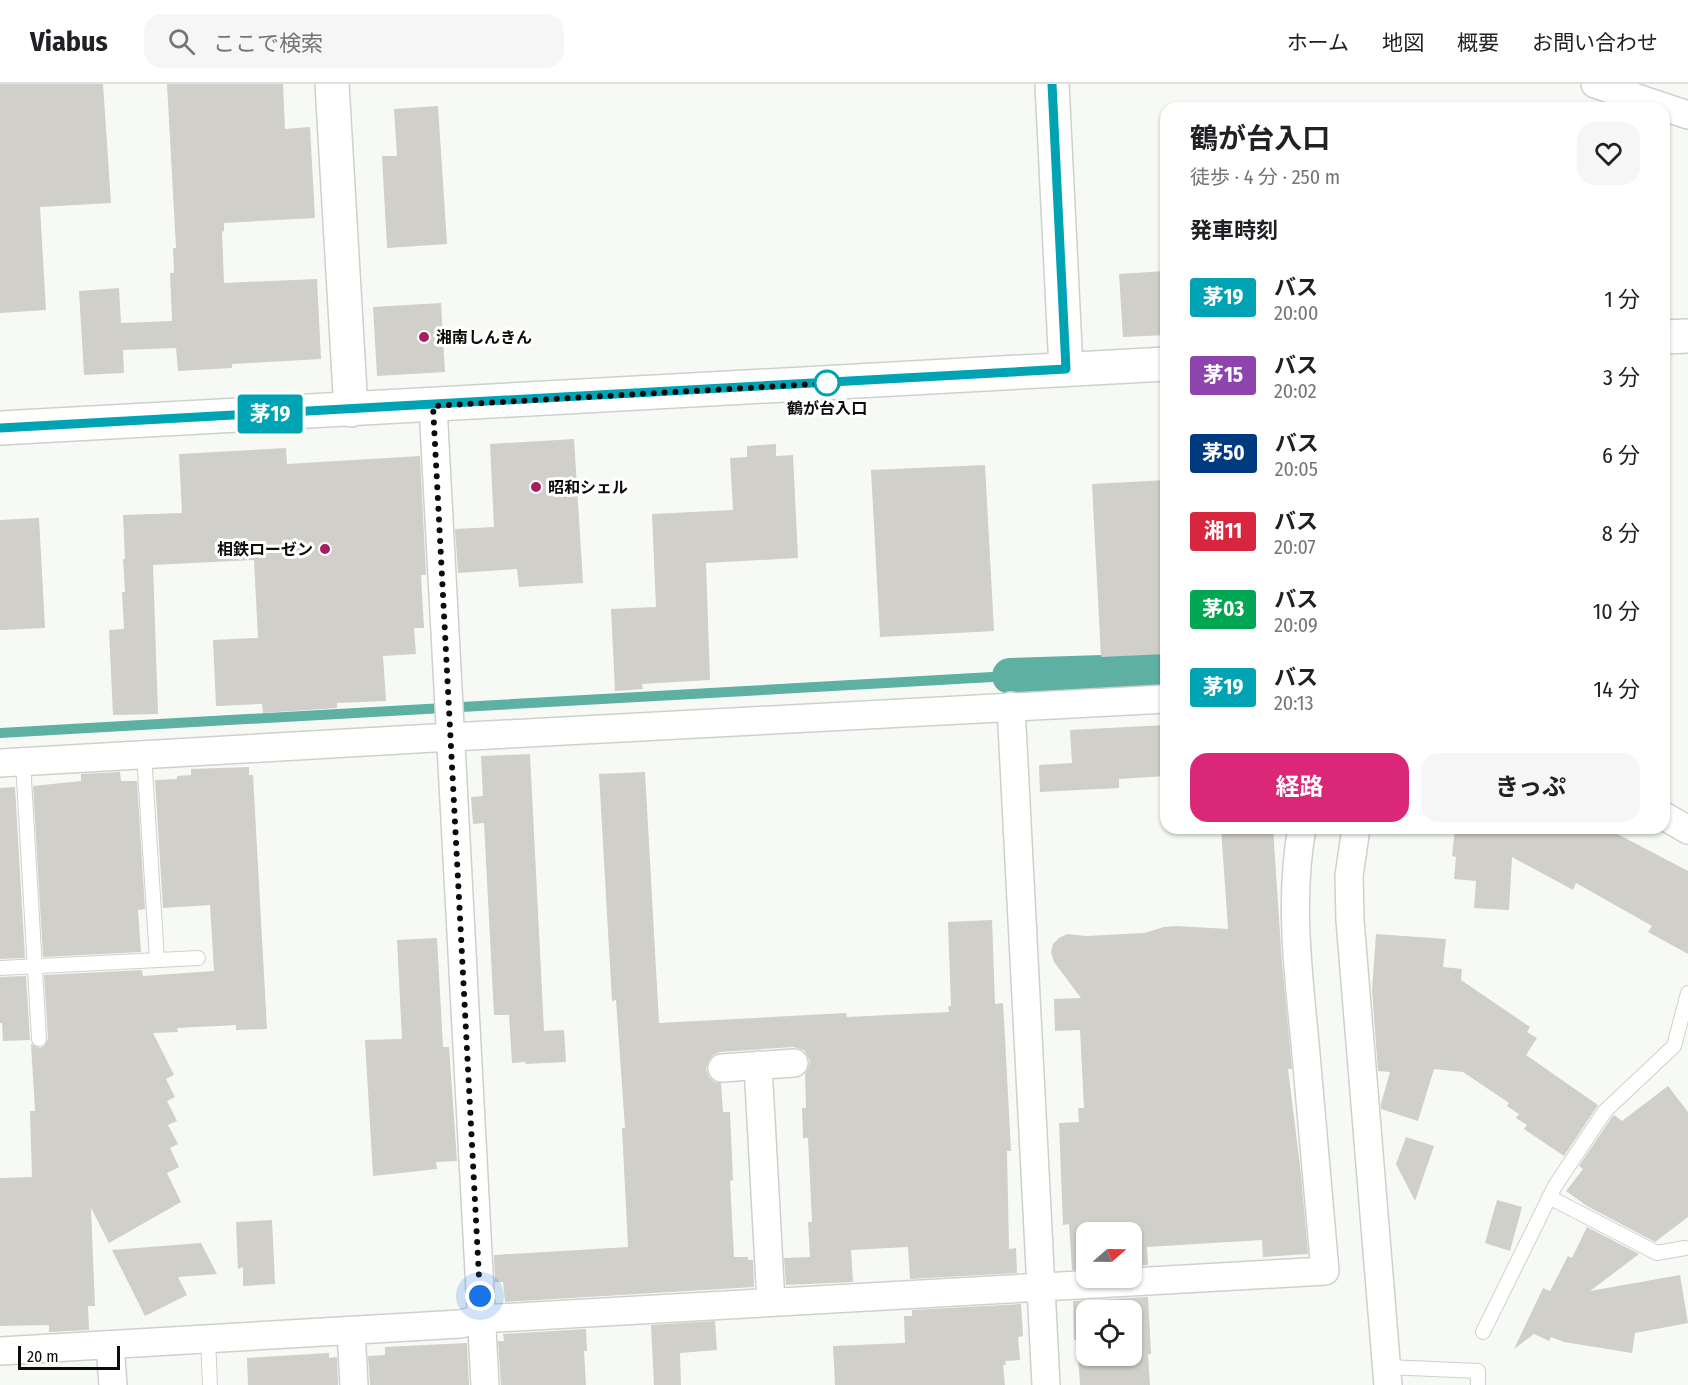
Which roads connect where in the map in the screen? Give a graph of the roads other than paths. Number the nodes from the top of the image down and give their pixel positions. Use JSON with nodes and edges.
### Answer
{"nodes":[{"id":1,"x":332,"y":84,"type":"edge"},
{"id":2,"x":1052,"y":84,"type":"edge"},
{"id":3,"x":1595,"y":84,"type":"edge"},
{"id":4,"x":1649,"y":102,"type":"edge"},
{"id":5,"x":1670,"y":109,"type":"edge"},
{"id":6,"x":1688,"y":115,"type":"edge"},
{"id":7,"x":1688,"y":336,"type":"edge"},
{"id":8,"x":1670,"y":338,"type":"edge"},
{"id":9,"x":1160,"y":364,"type":"edge"},
{"id":10,"x":1066,"y":369,"type":"junction"},
{"id":11,"x":433,"y":406,"type":"junction"},
{"id":12,"x":351,"y":410,"type":"junction"},
{"id":13,"x":0,"y":428,"type":"edge"},
{"id":14,"x":1160,"y":699,"type":"edge"},
{"id":15,"x":1011,"y":706,"type":"junction"},
{"id":16,"x":450,"y":724,"type":"junction"},
{"id":17,"x":144,"y":754,"type":"junction"},
{"id":18,"x":12,"y":763,"type":"edge"},
{"id":19,"x":1670,"y":820,"type":"edge"},
{"id":20,"x":1688,"y":830,"type":"edge"},
{"id":21,"x":1301,"y":834,"type":"edge"},
{"id":22,"x":1355,"y":834,"type":"edge"},
{"id":23,"x":198,"y":958,"type":"dead end"},
{"id":24,"x":157,"y":960,"type":"junction"},
{"id":25,"x":35,"y":966,"type":"junction"},
{"id":26,"x":0,"y":968,"type":"edge"},
{"id":27,"x":1688,"y":993,"type":"edge"},
{"id":28,"x":39,"y":1039,"type":"dead end"},
{"id":29,"x":794,"y":1063,"type":"dead end"},
{"id":30,"x":758,"y":1065,"type":"junction"},
{"id":31,"x":722,"y":1068,"type":"dead end"},
{"id":32,"x":1550,"y":1197,"type":"junction"},
{"id":33,"x":1685,"y":1248,"type":"dead end"},
{"id":34,"x":1041,"y":1289,"type":"junction"},
{"id":35,"x":771,"y":1302,"type":"junction"},
{"id":36,"x":482,"y":1319,"type":"junction"},
{"id":37,"x":351,"y":1330,"type":"junction"},
{"id":38,"x":1483,"y":1332,"type":"dead end"},
{"id":39,"x":208,"y":1339,"type":"junction"},
{"id":40,"x":110,"y":1345,"type":"junction"},
{"id":41,"x":0,"y":1351,"type":"edge"},
{"id":42,"x":1388,"y":1376,"type":"edge"},
{"id":43,"x":113,"y":1385,"type":"edge"},
{"id":44,"x":210,"y":1385,"type":"edge"},
{"id":45,"x":354,"y":1385,"type":"edge"},
{"id":46,"x":485,"y":1385,"type":"edge"},
{"id":47,"x":1046,"y":1385,"type":"edge"},
{"id":48,"x":1478,"y":1385,"type":"edge"}],
"edges":[{"from":1,"to":12,"type":"main road"},
{"from":2,"to":10,"type":"main road"},
{"from":3,"to":4,"type":"street"},
{"from":5,"to":6,"type":"street"},
{"from":7,"to":8,"type":"main road"},
{"from":9,"to":10,"type":"main road"},
{"from":10,"to":11,"type":"main road"},
{"from":11,"to":12,"type":"main road"},
{"from":11,"to":16,"type":"street"},
{"from":12,"to":13,"type":"main road"},
{"from":14,"to":15,"type":"street"},
{"from":15,"to":16,"type":"street"},
{"from":15,"to":34,"type":"street"},
{"from":16,"to":17,"type":"street"},
{"from":16,"to":36,"type":"street"},
{"from":17,"to":18,"type":"street"},
{"from":17,"to":24,"type":"lane"},
{"from":18,"to":25,"type":"lane"},
{"from":19,"to":20,"type":"street"},
{"from":21,"to":34,"type":"street"},
{"from":22,"to":42,"type":"street"},
{"from":23,"to":24,"type":"lane"},
{"from":24,"to":25,"type":"lane"},
{"from":25,"to":26,"type":"lane"},
{"from":25,"to":28,"type":"lane"},
{"from":27,"to":32,"type":"lane"},
{"from":29,"to":30,"type":"street"},
{"from":30,"to":31,"type":"street"},
{"from":30,"to":35,"type":"street"},
{"from":32,"to":33,"type":"lane"},
{"from":32,"to":38,"type":"lane"},
{"from":34,"to":35,"type":"street"},
{"from":34,"to":47,"type":"street"},
{"from":35,"to":36,"type":"street"},
{"from":36,"to":37,"type":"street"},
{"from":36,"to":46,"type":"street"},
{"from":37,"to":39,"type":"street"},
{"from":37,"to":45,"type":"street"},
{"from":39,"to":40,"type":"street"},
{"from":39,"to":44,"type":"lane"},
{"from":40,"to":41,"type":"street"},
{"from":40,"to":43,"type":"street"},
{"from":42,"to":48,"type":"lane"}]}
